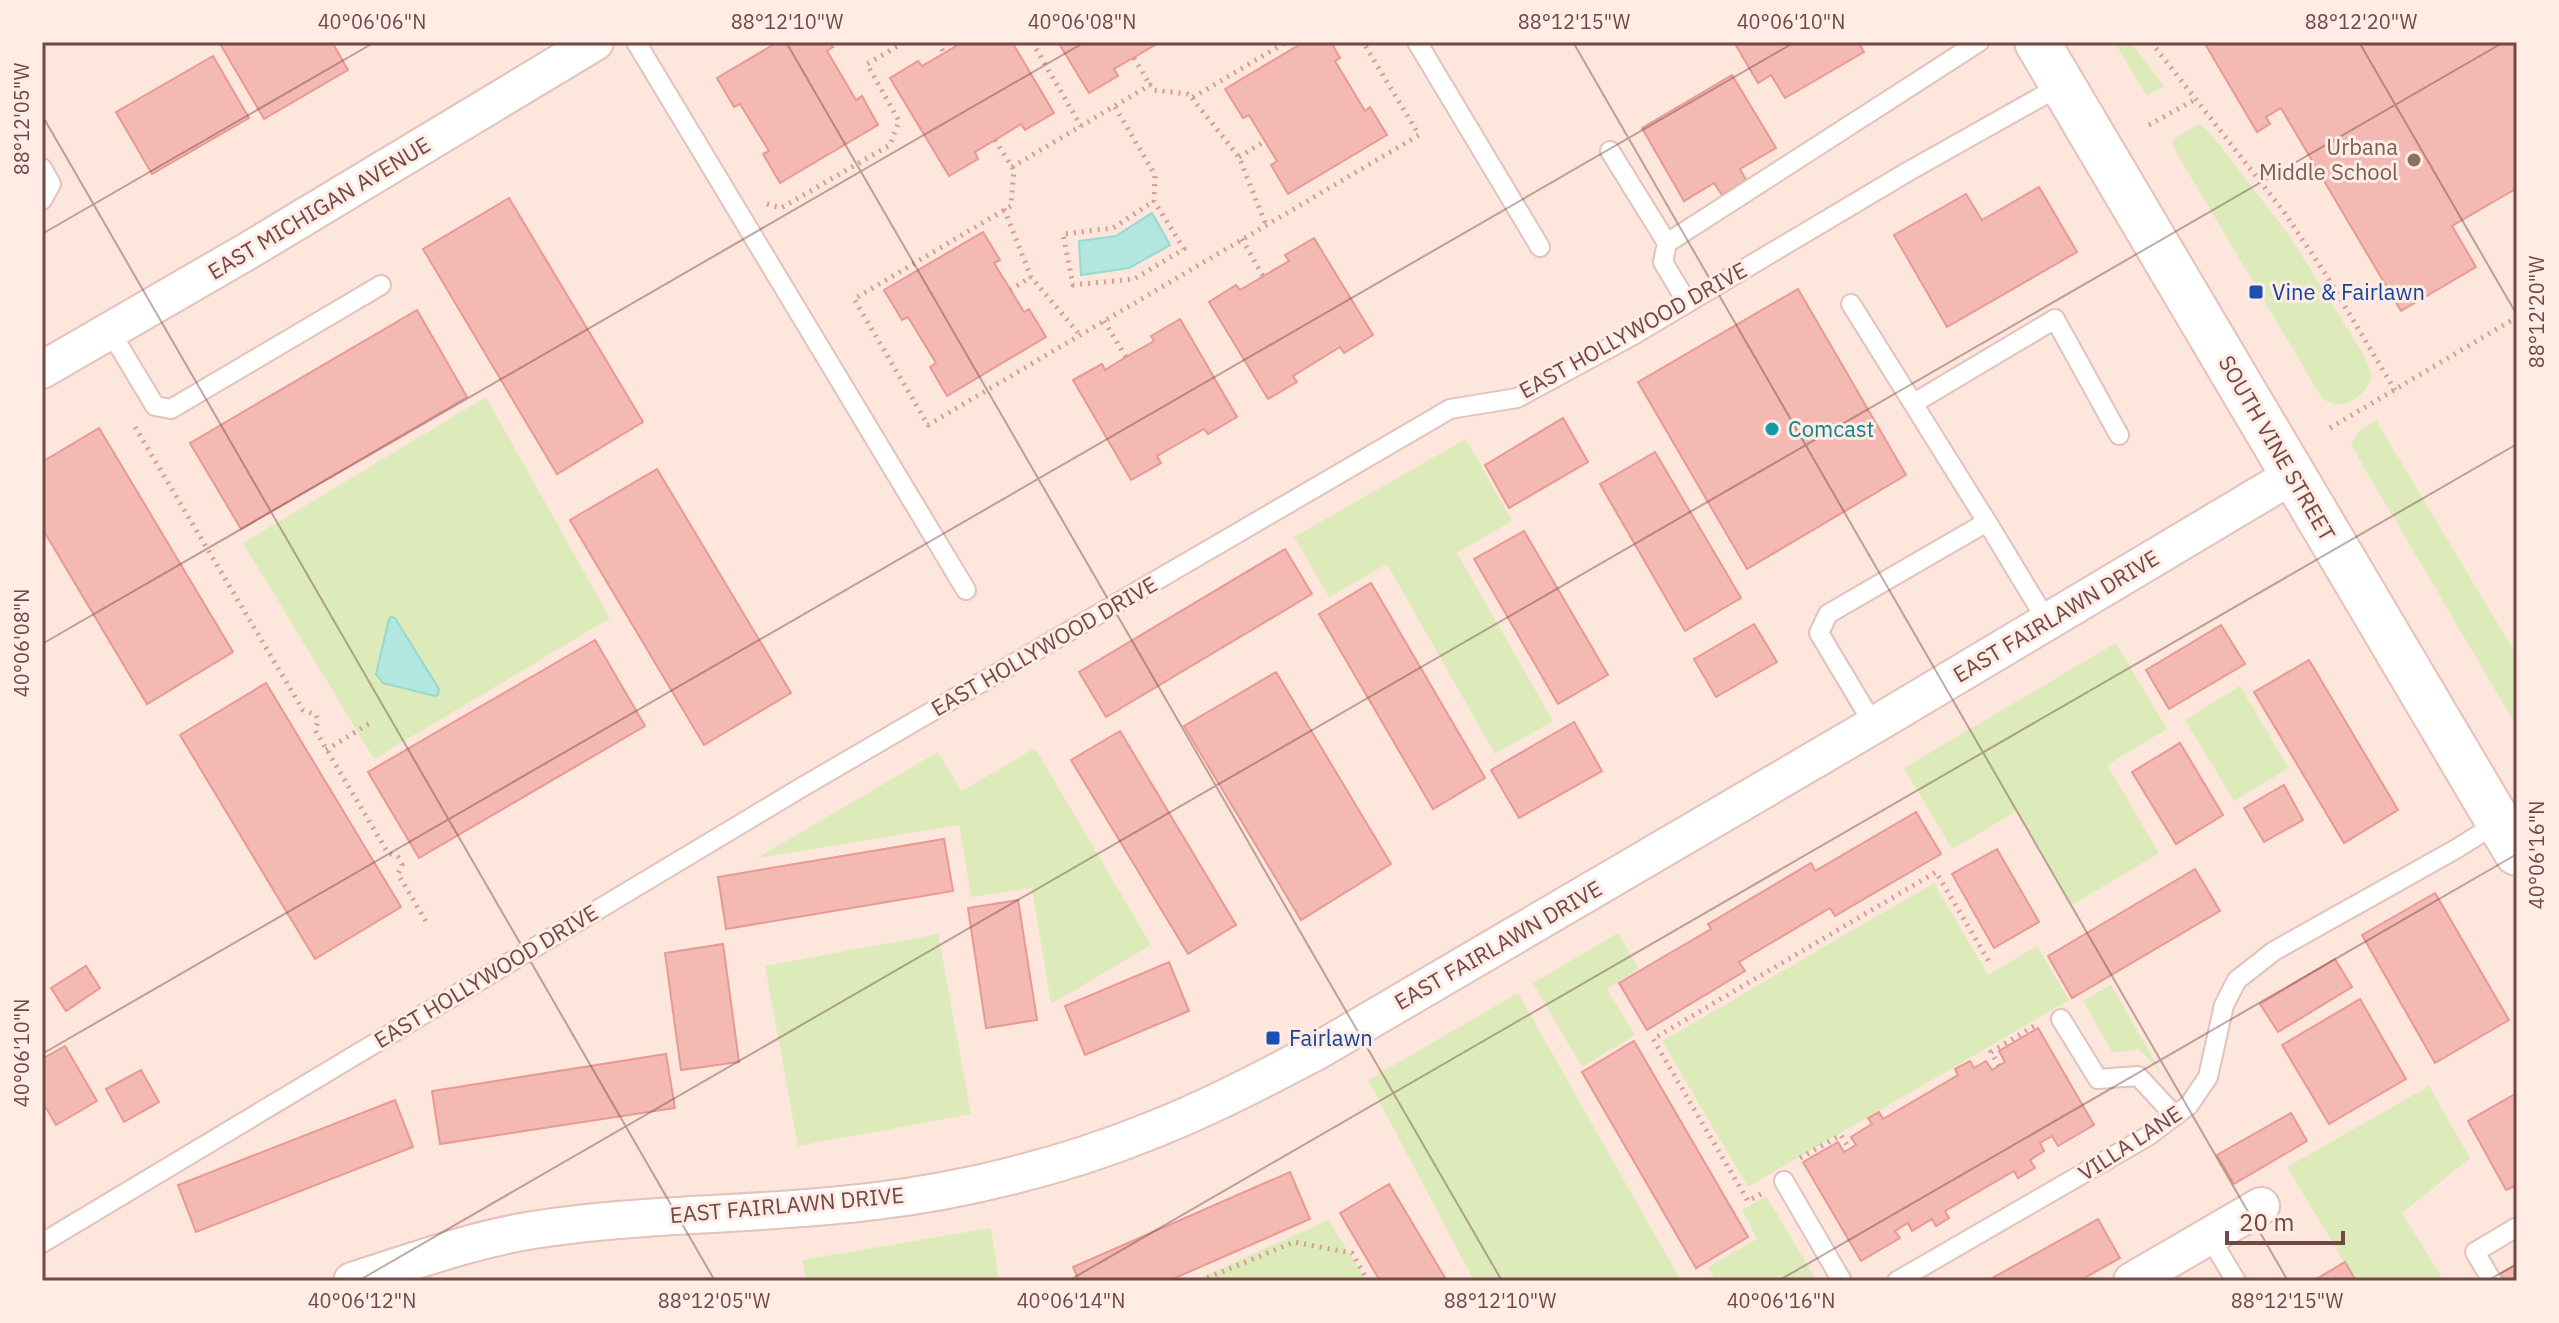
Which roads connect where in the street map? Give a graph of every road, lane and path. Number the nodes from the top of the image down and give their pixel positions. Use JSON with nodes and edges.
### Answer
{"nodes":[{"id":1,"x":636,"y":42,"type":"edge"},
{"id":2,"x":905,"y":42,"type":"edge"},
{"id":3,"x":938,"y":42,"type":"edge"},
{"id":4,"x":1032,"y":42,"type":"edge"},
{"id":5,"x":1286,"y":42,"type":"edge"},
{"id":6,"x":1363,"y":42,"type":"edge"},
{"id":7,"x":1417,"y":42,"type":"edge"},
{"id":8,"x":1979,"y":42,"type":"edge"},
{"id":9,"x":2037,"y":42,"type":"edge"},
{"id":10,"x":2151,"y":42,"type":"edge"},
{"id":11,"x":577,"y":47,"type":"edge"},
{"id":12,"x":944,"y":53,"type":"dead end"},
{"id":13,"x":1134,"y":58,"type":"dead end"},
{"id":14,"x":1150,"y":85,"type":"junction"},
{"id":15,"x":2062,"y":85,"type":"junction"},
{"id":16,"x":1192,"y":98,"type":"junction"},
{"id":17,"x":2196,"y":99,"type":"junction"},
{"id":18,"x":1115,"y":107,"type":"junction"},
{"id":19,"x":2149,"y":125,"type":"dead end"},
{"id":20,"x":1081,"y":126,"type":"junction"},
{"id":21,"x":995,"y":140,"type":"dead end"},
{"id":22,"x":1265,"y":141,"type":"dead end"},
{"id":23,"x":1610,"y":151,"type":"dead end"},
{"id":24,"x":1239,"y":157,"type":"junction"},
{"id":25,"x":1012,"y":167,"type":"junction"},
{"id":26,"x":42,"y":168,"type":"edge"},
{"id":27,"x":42,"y":200,"type":"edge"},
{"id":28,"x":757,"y":201,"type":"dead end"},
{"id":29,"x":1154,"y":201,"type":"junction"},
{"id":30,"x":1004,"y":209,"type":"junction"},
{"id":31,"x":1266,"y":225,"type":"junction"},
{"id":32,"x":1242,"y":239,"type":"junction"},
{"id":33,"x":1667,"y":243,"type":"junction"},
{"id":34,"x":1540,"y":247,"type":"dead end"},
{"id":35,"x":1263,"y":276,"type":"dead end"},
{"id":36,"x":1031,"y":277,"type":"junction"},
{"id":37,"x":381,"y":285,"type":"dead end"},
{"id":38,"x":1010,"y":290,"type":"dead end"},
{"id":39,"x":1687,"y":302,"type":"junction"},
{"id":40,"x":1851,"y":304,"type":"dead end"},
{"id":41,"x":2517,"y":317,"type":"edge"},
{"id":42,"x":1104,"y":321,"type":"junction"},
{"id":43,"x":110,"y":331,"type":"junction"},
{"id":44,"x":1080,"y":335,"type":"junction"},
{"id":45,"x":1126,"y":357,"type":"dead end"},
{"id":46,"x":42,"y":370,"type":"edge"},
{"id":47,"x":2395,"y":390,"type":"junction"},
{"id":48,"x":1914,"y":403,"type":"junction"},
{"id":49,"x":134,"y":426,"type":"dead end"},
{"id":50,"x":2330,"y":428,"type":"dead end"},
{"id":51,"x":2119,"y":435,"type":"dead end"},
{"id":52,"x":2293,"y":475,"type":"junction"},
{"id":53,"x":1987,"y":522,"type":"junction"},
{"id":54,"x":966,"y":590,"type":"dead end"},
{"id":55,"x":2047,"y":621,"type":"junction"},
{"id":56,"x":370,"y":723,"type":"dead end"},
{"id":57,"x":1874,"y":725,"type":"junction"},
{"id":58,"x":326,"y":750,"type":"junction"},
{"id":59,"x":2508,"y":838,"type":"edge"},
{"id":60,"x":427,"y":923,"type":"dead end"},
{"id":61,"x":1991,"y":965,"type":"dead end"},
{"id":62,"x":2061,"y":1019,"type":"joint"},
{"id":63,"x":1999,"y":1066,"type":"dead end"},
{"id":64,"x":2175,"y":1116,"type":"junction"},
{"id":65,"x":1849,"y":1148,"type":"dead end"},
{"id":66,"x":1784,"y":1181,"type":"junction"},
{"id":67,"x":2261,"y":1206,"type":"dead end"},
{"id":68,"x":2517,"y":1227,"type":"edge"},
{"id":69,"x":2209,"y":1236,"type":"junction"},
{"id":70,"x":42,"y":1243,"type":"edge"},
{"id":71,"x":352,"y":1281,"type":"edge"},
{"id":72,"x":1200,"y":1281,"type":"edge"},
{"id":73,"x":1368,"y":1281,"type":"edge"},
{"id":74,"x":1842,"y":1281,"type":"edge"},
{"id":75,"x":1897,"y":1281,"type":"edge"},
{"id":76,"x":2132,"y":1281,"type":"edge"},
{"id":77,"x":2236,"y":1281,"type":"edge"},
{"id":78,"x":2492,"y":1281,"type":"edge"}],
"edges":[{"from":1,"to":54,"type":"lane"},
{"from":2,"to":28,"type":"path"},
{"from":3,"to":12,"type":"path"},
{"from":4,"to":20,"type":"path"},
{"from":5,"to":16,"type":"path"},
{"from":6,"to":31,"type":"path"},
{"from":7,"to":34,"type":"lane"},
{"from":8,"to":33,"type":"lane"},
{"from":9,"to":15,"type":"main road","name":"SOUTH VINE STREET"},
{"from":10,"to":17,"type":"path"},
{"from":11,"to":43,"type":"street","name":"EAST MICHIGAN AVENUE"},
{"from":13,"to":14,"type":"path"},
{"from":14,"to":16,"type":"path"},
{"from":14,"to":18,"type":"path"},
{"from":15,"to":39,"type":"lane","name":"EAST HOLLYWOOD DRIVE"},
{"from":15,"to":52,"type":"main road","name":"SOUTH VINE STREET"},
{"from":16,"to":24,"type":"path"},
{"from":17,"to":19,"type":"path"},
{"from":17,"to":47,"type":"path"},
{"from":18,"to":20,"type":"path"},
{"from":18,"to":29,"type":"path"},
{"from":20,"to":25,"type":"path"},
{"from":21,"to":25,"type":"path"},
{"from":22,"to":24,"type":"path"},
{"from":23,"to":33,"type":"lane"},
{"from":24,"to":31,"type":"path"},
{"from":25,"to":30,"type":"path"},
{"from":26,"to":27,"type":"lane"},
{"from":29,"to":29,"type":"path"},
{"from":30,"to":36,"type":"path"},
{"from":30,"to":44,"type":"path"},
{"from":31,"to":32,"type":"path"},
{"from":32,"to":35,"type":"path"},
{"from":32,"to":42,"type":"path"},
{"from":33,"to":39,"type":"lane"},
{"from":36,"to":38,"type":"path"},
{"from":36,"to":44,"type":"path"},
{"from":37,"to":43,"type":"lane"},
{"from":39,"to":70,"type":"lane","name":"EAST HOLLYWOOD DRIVE"},
{"from":40,"to":48,"type":"lane"},
{"from":41,"to":47,"type":"path"},
{"from":42,"to":44,"type":"path"},
{"from":42,"to":45,"type":"path"},
{"from":43,"to":46,"type":"street","name":"EAST MICHIGAN AVENUE"},
{"from":47,"to":50,"type":"path"},
{"from":48,"to":51,"type":"lane"},
{"from":48,"to":53,"type":"lane"},
{"from":49,"to":58,"type":"path"},
{"from":52,"to":55,"type":"street","name":"EAST FAIRLAWN DRIVE"},
{"from":52,"to":59,"type":"main road","name":"SOUTH VINE STREET"},
{"from":53,"to":55,"type":"lane"},
{"from":53,"to":57,"type":"lane"},
{"from":55,"to":57,"type":"street","name":"EAST FAIRLAWN DRIVE"},
{"from":56,"to":58,"type":"path"},
{"from":57,"to":71,"type":"street","name":"EAST FAIRLAWN DRIVE"},
{"from":58,"to":60,"type":"path"},
{"from":59,"to":64,"type":"lane","name":"VILLA LANE"},
{"from":61,"to":66,"type":"path"},
{"from":62,"to":63,"type":"path"},
{"from":62,"to":64,"type":"lane"},
{"from":64,"to":75,"type":"lane","name":"VILLA LANE"},
{"from":65,"to":66,"type":"path"},
{"from":66,"to":74,"type":"lane"},
{"from":67,"to":69,"type":"street"},
{"from":68,"to":78,"type":"lane"},
{"from":69,"to":76,"type":"street"},
{"from":69,"to":77,"type":"lane"},
{"from":72,"to":73,"type":"path"}]}
